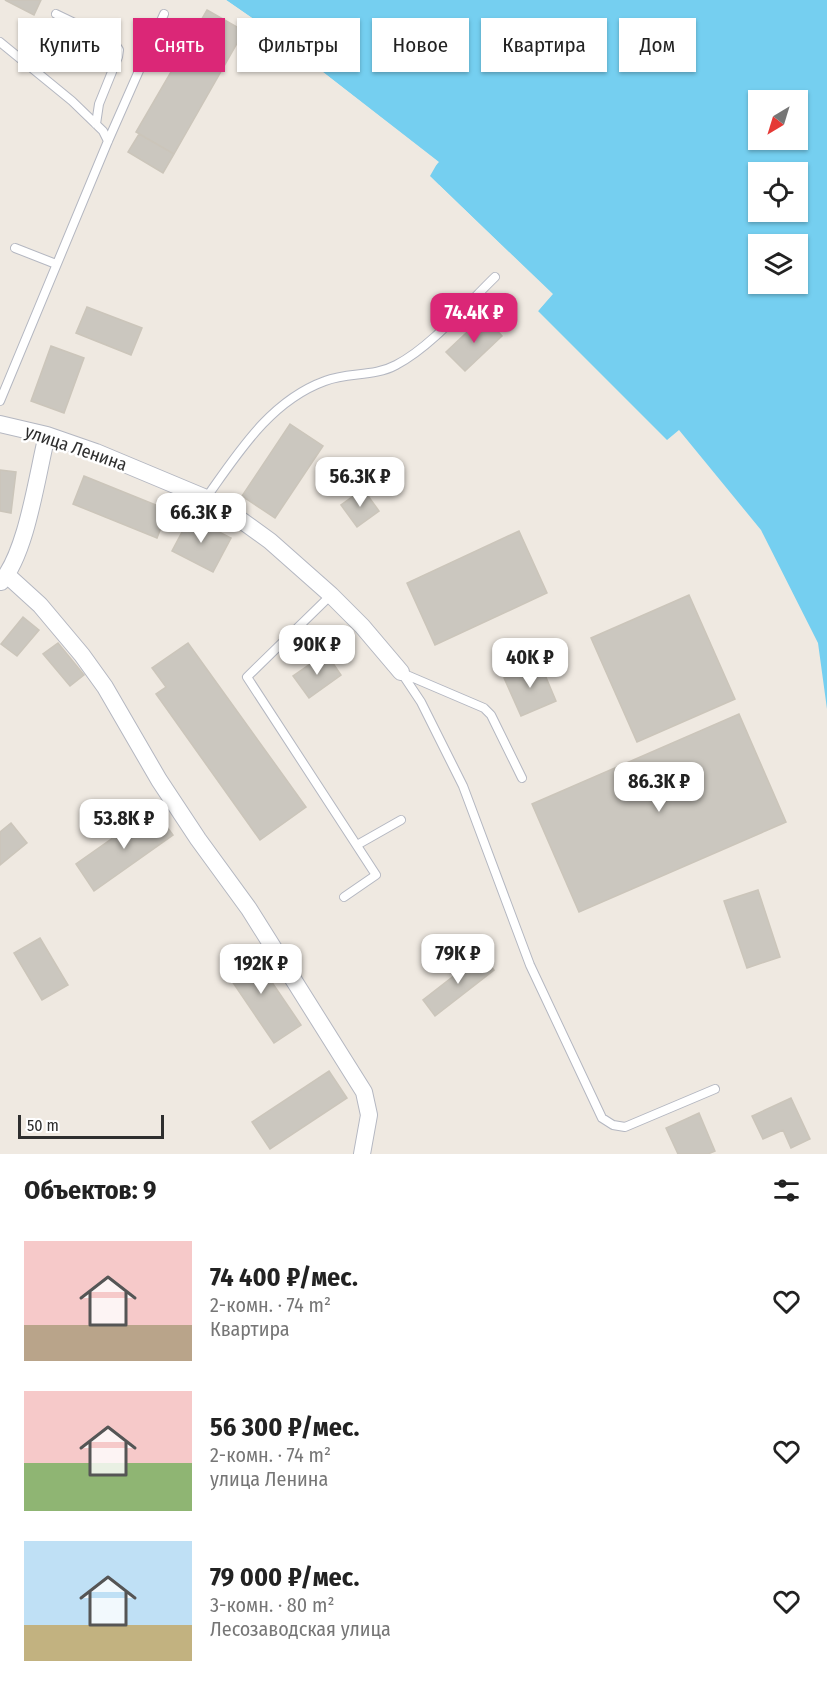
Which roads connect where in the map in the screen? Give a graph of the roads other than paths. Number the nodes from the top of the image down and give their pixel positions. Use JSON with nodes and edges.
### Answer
{"nodes":[{"id":1,"x":56,"y":14,"type":"dead end"},
{"id":2,"x":164,"y":14,"type":"dead end"},
{"id":3,"x":0,"y":42,"type":"edge"},
{"id":4,"x":96,"y":124,"type":"junction"},
{"id":5,"x":108,"y":141,"type":"junction"},
{"id":6,"x":15,"y":248,"type":"dead end"},
{"id":7,"x":56,"y":264,"type":"junction"},
{"id":8,"x":495,"y":277,"type":"dead end"},
{"id":9,"x":0,"y":401,"type":"edge"},
{"id":10,"x":0,"y":424,"type":"edge"},
{"id":11,"x":47,"y":435,"type":"junction"},
{"id":12,"x":206,"y":498,"type":"junction"},
{"id":13,"x":3,"y":579,"type":"edge"},
{"id":14,"x":331,"y":595,"type":"junction"},
{"id":15,"x":402,"y":672,"type":"junction"},
{"id":16,"x":522,"y":778,"type":"dead end"},
{"id":17,"x":401,"y":819,"type":"dead end"},
{"id":18,"x":357,"y":845,"type":"junction"},
{"id":19,"x":344,"y":897,"type":"dead end"},
{"id":20,"x":715,"y":1089,"type":"dead end"},
{"id":21,"x":362,"y":1154,"type":"edge"}],
"edges":[{"from":1,"to":4,"type":"lane"},
{"from":2,"to":5,"type":"lane"},
{"from":3,"to":4,"type":"lane"},
{"from":4,"to":5,"type":"lane"},
{"from":5,"to":7,"type":"lane"},
{"from":6,"to":7,"type":"lane"},
{"from":7,"to":9,"type":"lane"},
{"from":8,"to":12,"type":"lane"},
{"from":10,"to":11,"type":"street","name":"улица Ленина"},
{"from":11,"to":12,"type":"street","name":"улица Ленина"},
{"from":11,"to":13,"type":"street"},
{"from":12,"to":14,"type":"street","name":"улица Ленина"},
{"from":13,"to":21,"type":"street"},
{"from":14,"to":15,"type":"street","name":"улица Ленина"},
{"from":14,"to":18,"type":"lane"},
{"from":15,"to":16,"type":"lane"},
{"from":15,"to":20,"type":"lane"},
{"from":17,"to":18,"type":"lane"},
{"from":18,"to":19,"type":"lane"}]}
